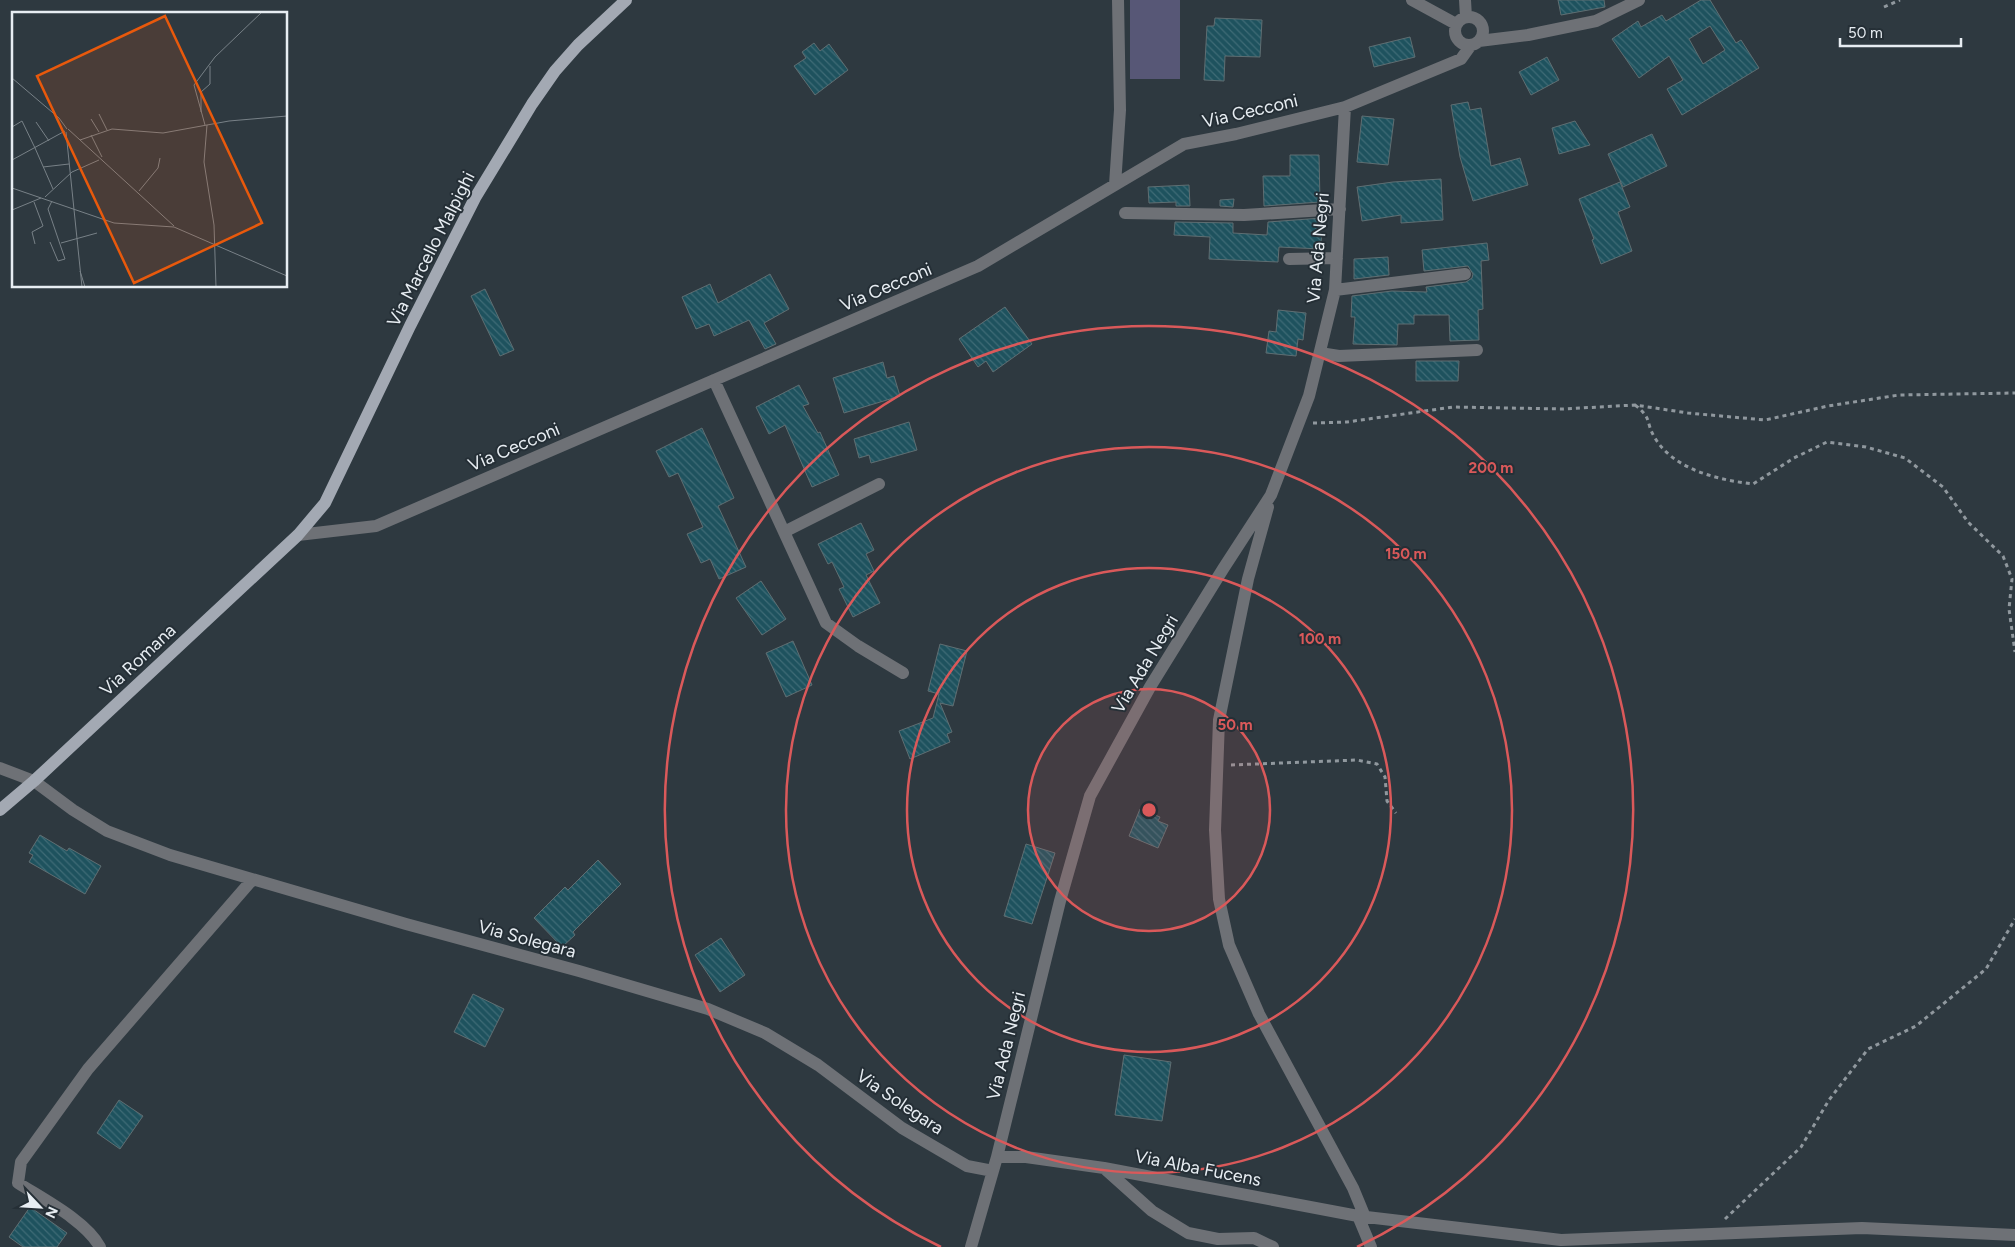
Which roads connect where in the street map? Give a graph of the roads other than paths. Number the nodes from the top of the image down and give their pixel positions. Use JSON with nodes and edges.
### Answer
{"nodes":[{"id":1,"x":626,"y":0,"type":"edge"},
{"id":2,"x":1118,"y":0,"type":"edge"},
{"id":3,"x":1412,"y":0,"type":"edge"},
{"id":4,"x":1466,"y":0,"type":"edge"},
{"id":5,"x":1639,"y":0,"type":"edge"},
{"id":6,"x":1461,"y":21,"type":"junction"},
{"id":7,"x":1475,"y":43,"type":"junction"},
{"id":8,"x":1345,"y":106,"type":"junction"},
{"id":9,"x":1115,"y":186,"type":"junction"},
{"id":10,"x":1340,"y":209,"type":"junction"},
{"id":11,"x":1125,"y":213,"type":"dead end"},
{"id":12,"x":1337,"y":258,"type":"junction"},
{"id":13,"x":1289,"y":259,"type":"dead end"},
{"id":14,"x":1465,"y":274,"type":"dead end"},
{"id":15,"x":1335,"y":290,"type":"junction"},
{"id":16,"x":1477,"y":350,"type":"dead end"},
{"id":17,"x":1320,"y":353,"type":"junction"},
{"id":18,"x":714,"y":380,"type":"junction"},
{"id":19,"x":879,"y":484,"type":"dead end"},
{"id":20,"x":1271,"y":495,"type":"junction"},
{"id":21,"x":784,"y":532,"type":"junction"},
{"id":22,"x":298,"y":535,"type":"junction"},
{"id":23,"x":903,"y":674,"type":"dead end"},
{"id":24,"x":0,"y":768,"type":"edge"},
{"id":25,"x":34,"y":781,"type":"junction"},
{"id":26,"x":0,"y":810,"type":"edge"},
{"id":27,"x":252,"y":880,"type":"junction"},
{"id":28,"x":997,"y":1158,"type":"junction"},
{"id":29,"x":1104,"y":1168,"type":"junction"},
{"id":30,"x":993,"y":1171,"type":"junction"},
{"id":31,"x":1362,"y":1216,"type":"junction"},
{"id":32,"x":2015,"y":1235,"type":"edge"},
{"id":33,"x":100,"y":1247,"type":"edge"},
{"id":34,"x":971,"y":1247,"type":"edge"},
{"id":35,"x":1272,"y":1247,"type":"edge"},
{"id":36,"x":1371,"y":1247,"type":"edge"}],
"edges":[{"from":1,"to":22,"type":"main road","name":"Via Marcello Malpighi"},
{"from":2,"to":9,"type":"street"},
{"from":3,"to":6,"type":"street"},
{"from":4,"to":6,"type":"street"},
{"from":5,"to":7,"type":"street"},
{"from":6,"to":7,"type":"street"},
{"from":6,"to":7,"type":"street"},
{"from":7,"to":8,"type":"street","name":"Via Cecconi"},
{"from":8,"to":9,"type":"street","name":"Via Cecconi"},
{"from":8,"to":10,"type":"street","name":"Via Ada Negri"},
{"from":9,"to":18,"type":"street","name":"Via Cecconi"},
{"from":10,"to":11,"type":"street"},
{"from":10,"to":12,"type":"street","name":"Via Ada Negri"},
{"from":12,"to":13,"type":"street"},
{"from":12,"to":15,"type":"street","name":"Via Ada Negri"},
{"from":14,"to":15,"type":"street"},
{"from":15,"to":17,"type":"street","name":"Via Ada Negri"},
{"from":16,"to":17,"type":"street"},
{"from":17,"to":20,"type":"street","name":"Via Ada Negri"},
{"from":18,"to":21,"type":"street"},
{"from":18,"to":22,"type":"street","name":"Via Cecconi"},
{"from":19,"to":21,"type":"street"},
{"from":20,"to":28,"type":"street","name":"Via Ada Negri"},
{"from":20,"to":31,"type":"street"},
{"from":21,"to":23,"type":"street"},
{"from":22,"to":25,"type":"main road","name":"Via Romana"},
{"from":24,"to":25,"type":"street","name":"Via Solegara"},
{"from":25,"to":26,"type":"main road","name":"Via Romana"},
{"from":25,"to":27,"type":"street","name":"Via Solegara"},
{"from":27,"to":30,"type":"street","name":"Via Solegara"},
{"from":27,"to":33,"type":"street"},
{"from":28,"to":29,"type":"street","name":"Via Alba Fucens"},
{"from":28,"to":30,"type":"street","name":"Via Ada Negri"},
{"from":29,"to":31,"type":"street","name":"Via Alba Fucens"},
{"from":29,"to":35,"type":"street"},
{"from":30,"to":34,"type":"street","name":"Via Ada Negri"},
{"from":31,"to":32,"type":"street","name":"Via Alba Fucens"},
{"from":31,"to":36,"type":"street"}]}
